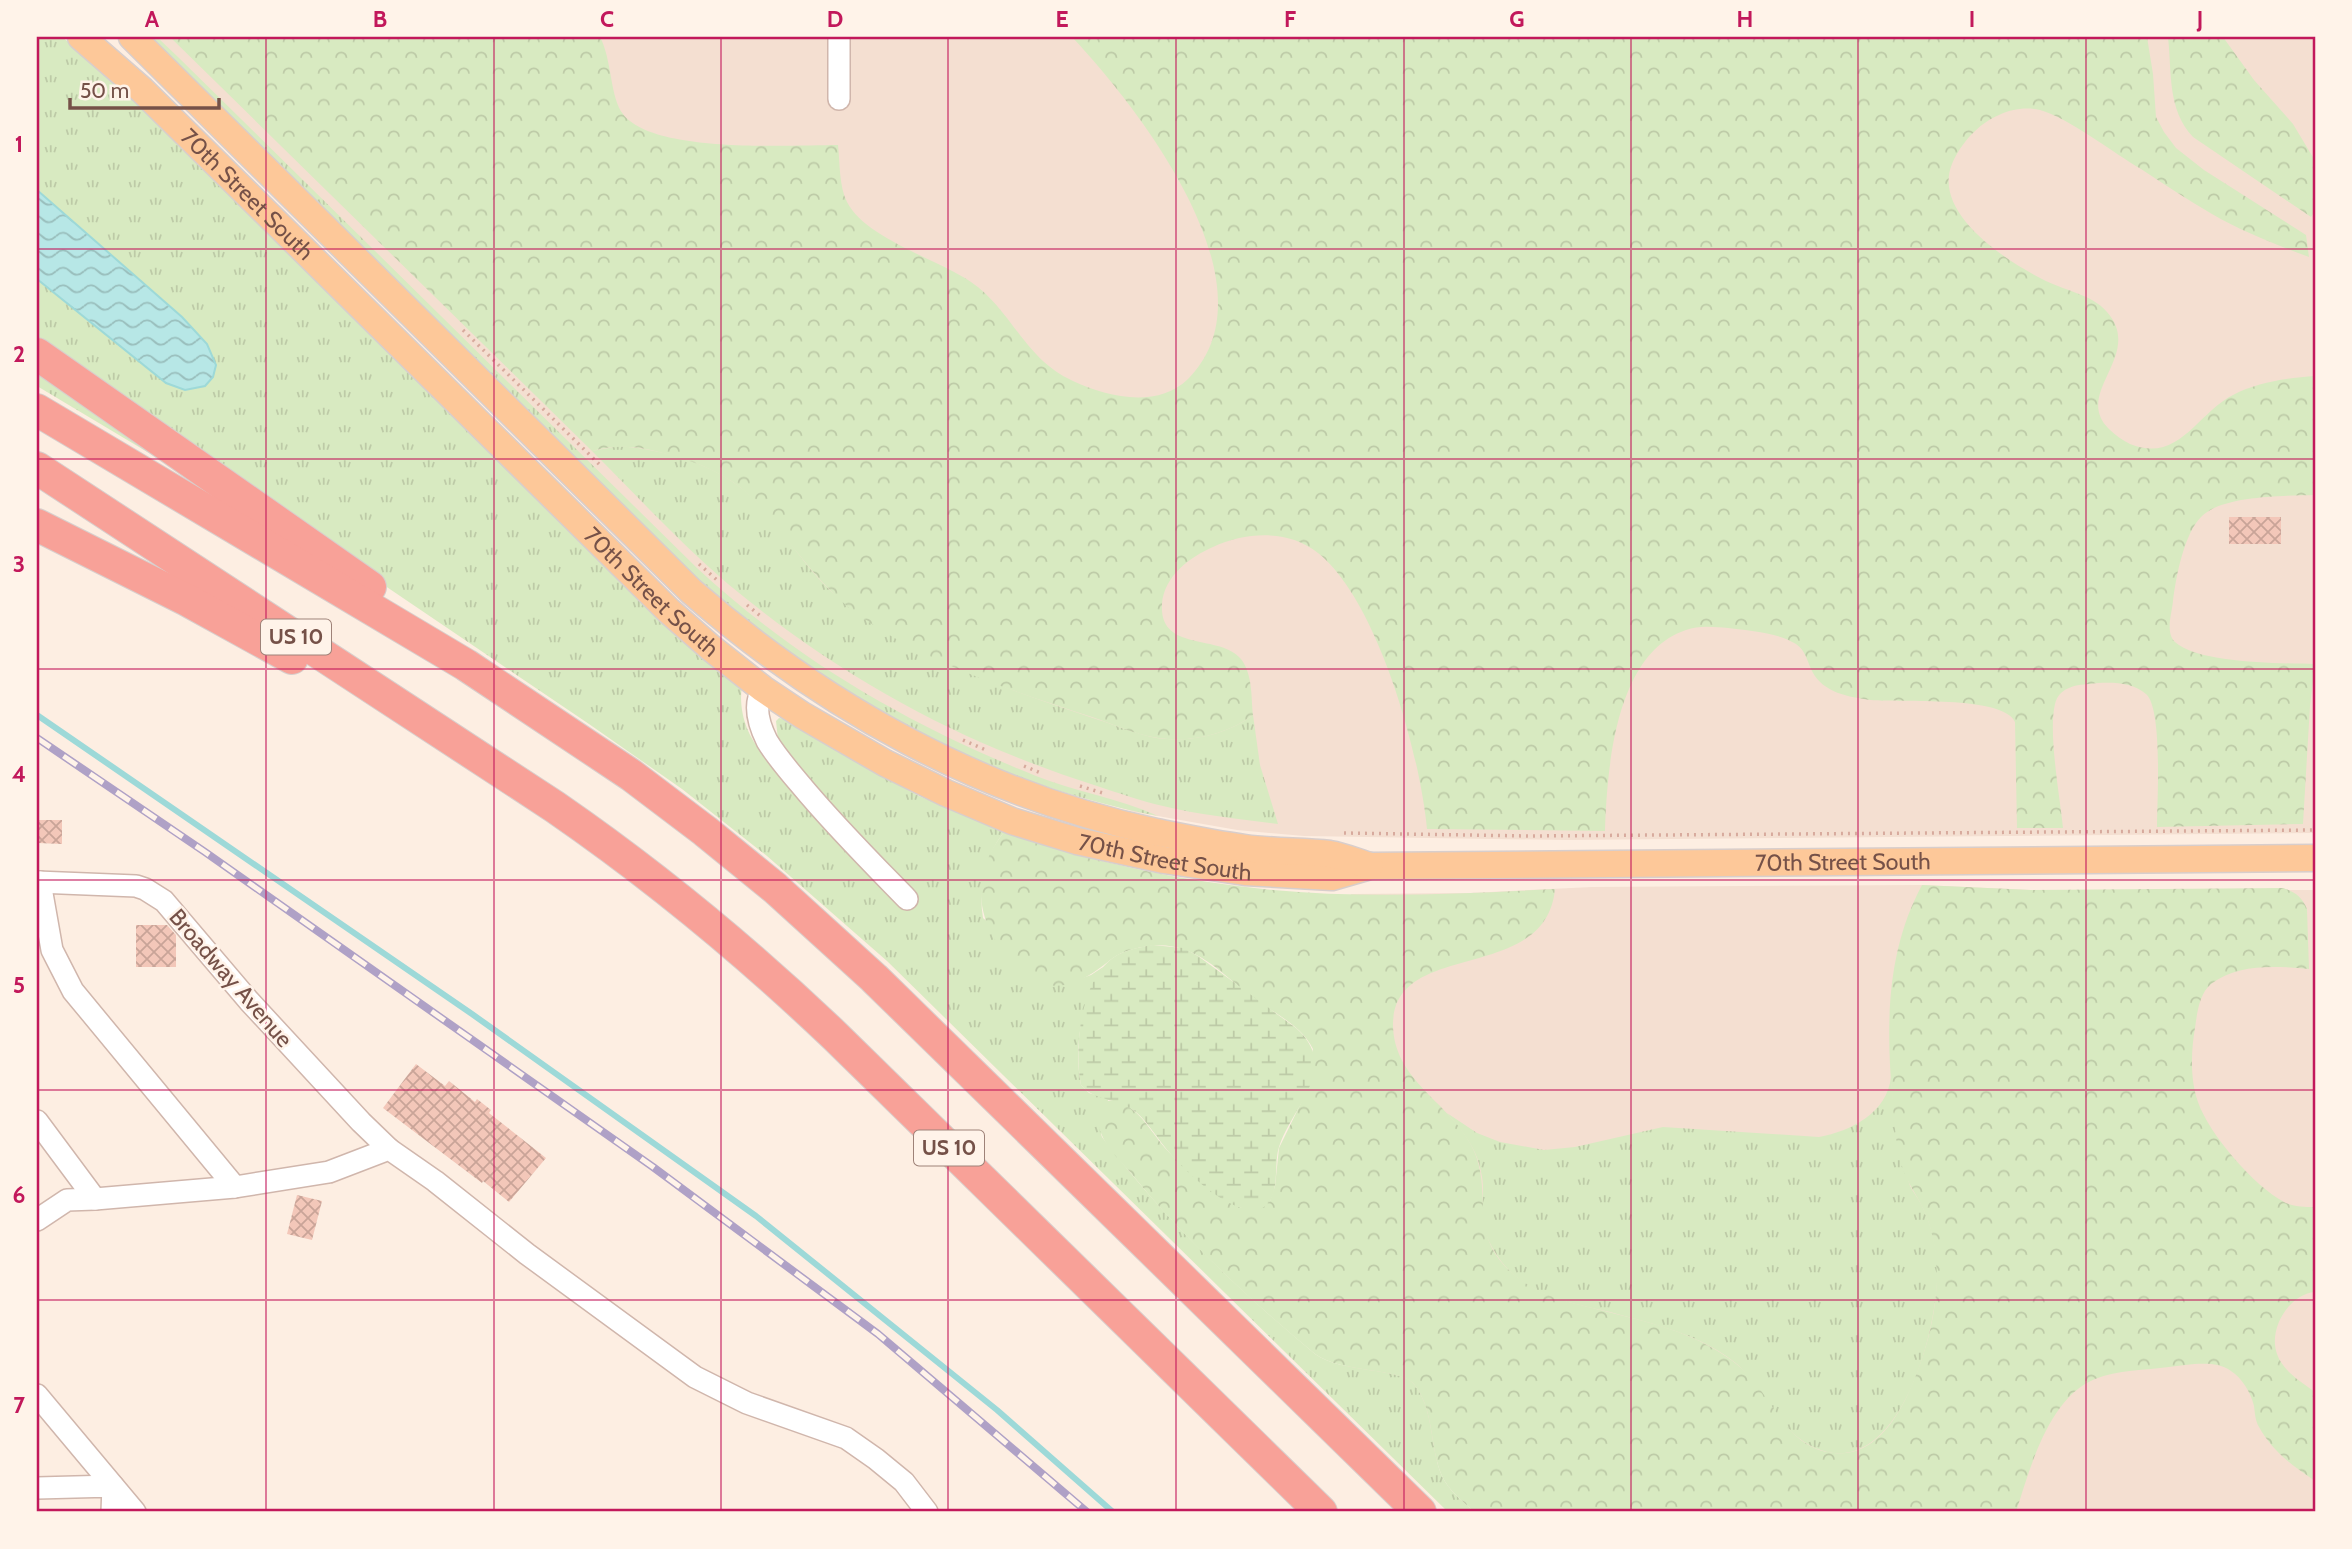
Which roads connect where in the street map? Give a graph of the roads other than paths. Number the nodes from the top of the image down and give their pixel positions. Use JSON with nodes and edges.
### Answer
{"nodes":[{"id":1,"x":81,"y":37,"type":"edge"},
{"id":2,"x":132,"y":37,"type":"edge"},
{"id":3,"x":839,"y":37,"type":"edge"},
{"id":4,"x":839,"y":99,"type":"dead end"},
{"id":5,"x":37,"y":354,"type":"edge"},
{"id":6,"x":37,"y":410,"type":"edge"},
{"id":7,"x":37,"y":468,"type":"edge"},
{"id":8,"x":37,"y":525,"type":"edge"},
{"id":9,"x":466,"y":665,"type":"junction"},
{"id":10,"x":763,"y":689,"type":"junction"},
{"id":11,"x":555,"y":807,"type":"junction"},
{"id":12,"x":2315,"y":858,"type":"edge"},
{"id":13,"x":1370,"y":866,"type":"junction"},
{"id":14,"x":38,"y":882,"type":"edge"},
{"id":15,"x":907,"y":899,"type":"dead end"},
{"id":16,"x":37,"y":1121,"type":"edge"},
{"id":17,"x":389,"y":1149,"type":"junction"},
{"id":18,"x":235,"y":1186,"type":"junction"},
{"id":19,"x":95,"y":1199,"type":"junction"},
{"id":20,"x":37,"y":1220,"type":"edge"},
{"id":21,"x":37,"y":1395,"type":"edge"},
{"id":22,"x":113,"y":1486,"type":"junction"},
{"id":23,"x":37,"y":1488,"type":"edge"},
{"id":24,"x":112,"y":1512,"type":"edge"},
{"id":25,"x":135,"y":1512,"type":"edge"},
{"id":26,"x":928,"y":1512,"type":"edge"},
{"id":27,"x":1321,"y":1512,"type":"edge"},
{"id":28,"x":1420,"y":1512,"type":"edge"}],
"edges":[{"from":1,"to":10,"type":"main road","name":"70th Street South"},
{"from":2,"to":13,"type":"main road","name":"70th Street South"},
{"from":3,"to":4,"type":"street"},
{"from":5,"to":9,"type":"highway"},
{"from":6,"to":9,"type":"highway","number":"US 10"},
{"from":7,"to":11,"type":"highway","number":"US 10"},
{"from":8,"to":11,"type":"highway"},
{"from":9,"to":28,"type":"highway","number":"US 10"},
{"from":10,"to":13,"type":"main road","name":"70th Street South"},
{"from":10,"to":15,"type":"street"},
{"from":11,"to":27,"type":"highway","number":"US 10"},
{"from":12,"to":13,"type":"main road","name":"70th Street South"},
{"from":14,"to":17,"type":"street","name":"Broadway Avenue"},
{"from":14,"to":18,"type":"street"},
{"from":16,"to":19,"type":"street"},
{"from":17,"to":18,"type":"street"},
{"from":17,"to":26,"type":"street","name":"Broadway Avenue"},
{"from":18,"to":19,"type":"street"},
{"from":19,"to":20,"type":"street"},
{"from":21,"to":22,"type":"street"},
{"from":22,"to":23,"type":"street"},
{"from":22,"to":24,"type":"street"},
{"from":22,"to":25,"type":"street"}]}
